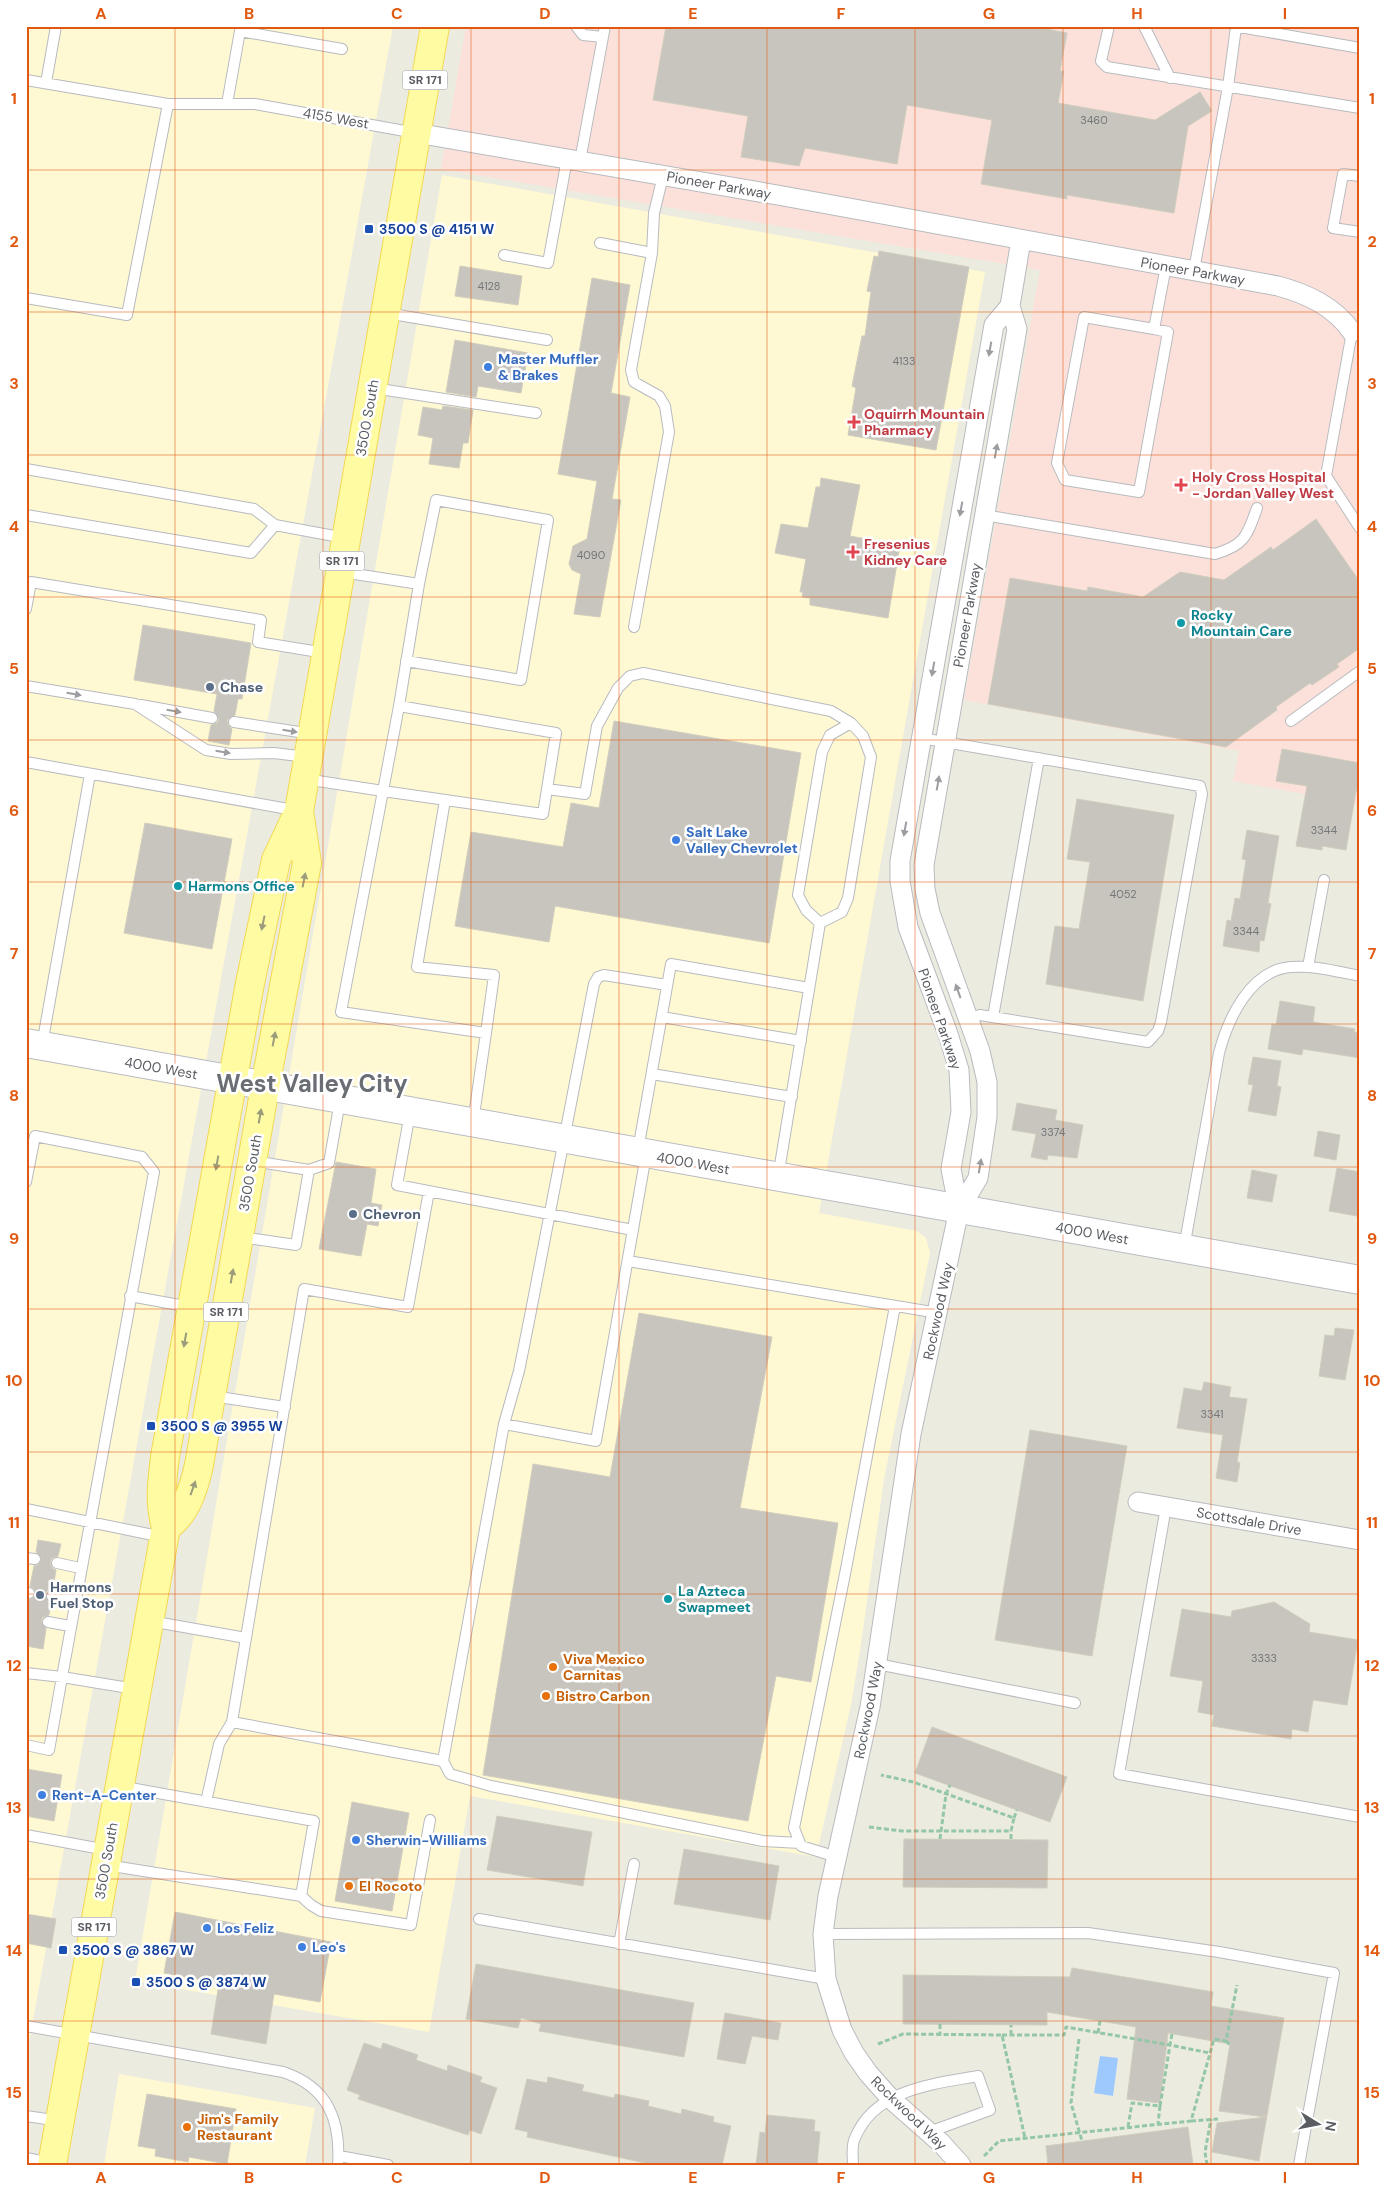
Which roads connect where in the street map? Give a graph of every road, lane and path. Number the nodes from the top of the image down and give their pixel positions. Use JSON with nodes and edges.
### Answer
{"nodes":[{"id":1,"x":56,"y":26,"type":"edge"},
{"id":2,"x":435,"y":26,"type":"edge"},
{"id":3,"x":576,"y":26,"type":"edge"},
{"id":4,"x":605,"y":26,"type":"edge"},
{"id":5,"x":1108,"y":26,"type":"edge"},
{"id":6,"x":1144,"y":26,"type":"edge"},
{"id":7,"x":1235,"y":26,"type":"edge"},
{"id":8,"x":603,"y":37,"type":"junction"},
{"id":9,"x":1360,"y":48,"type":"edge"},
{"id":10,"x":342,"y":49,"type":"dead end"},
{"id":11,"x":1170,"y":78,"type":"junction"},
{"id":12,"x":26,"y":80,"type":"edge"},
{"id":13,"x":46,"y":83,"type":"junction"},
{"id":14,"x":1228,"y":87,"type":"junction"},
{"id":15,"x":168,"y":104,"type":"junction"},
{"id":16,"x":227,"y":104,"type":"junction"},
{"id":17,"x":1360,"y":108,"type":"edge"},
{"id":18,"x":416,"y":133,"type":"junction"},
{"id":19,"x":574,"y":160,"type":"junction"},
{"id":20,"x":663,"y":176,"type":"junction"},
{"id":21,"x":1360,"y":176,"type":"edge"},
{"id":22,"x":1360,"y":232,"type":"edge"},
{"id":23,"x":1021,"y":240,"type":"junction"},
{"id":24,"x":600,"y":243,"type":"dead end"},
{"id":25,"x":652,"y":253,"type":"junction"},
{"id":26,"x":504,"y":255,"type":"dead end"},
{"id":27,"x":1166,"y":266,"type":"junction"},
{"id":28,"x":1194,"y":270,"type":"junction"},
{"id":29,"x":26,"y":298,"type":"edge"},
{"id":30,"x":1010,"y":306,"type":"junction"},
{"id":31,"x":385,"y":312,"type":"junction"},
{"id":32,"x":1154,"y":329,"type":"junction"},
{"id":33,"x":1356,"y":332,"type":"edge"},
{"id":34,"x":547,"y":340,"type":"dead end"},
{"id":35,"x":372,"y":388,"type":"junction"},
{"id":36,"x":536,"y":413,"type":"dead end"},
{"id":37,"x":26,"y":469,"type":"edge"},
{"id":38,"x":1257,"y":508,"type":"dead end"},
{"id":39,"x":26,"y":515,"type":"edge"},
{"id":40,"x":984,"y":515,"type":"junction"},
{"id":41,"x":275,"y":525,"type":"junction"},
{"id":42,"x":1360,"y":528,"type":"edge"},
{"id":43,"x":346,"y":538,"type":"junction"},
{"id":44,"x":340,"y":572,"type":"junction"},
{"id":45,"x":419,"y":584,"type":"junction"},
{"id":46,"x":26,"y":609,"type":"edge"},
{"id":47,"x":634,"y":627,"type":"dead end"},
{"id":48,"x":326,"y":653,"type":"junction"},
{"id":49,"x":406,"y":661,"type":"junction"},
{"id":50,"x":1360,"y":671,"type":"edge"},
{"id":51,"x":26,"y":686,"type":"edge"},
{"id":52,"x":135,"y":704,"type":"junction"},
{"id":53,"x":399,"y":706,"type":"junction"},
{"id":54,"x":212,"y":718,"type":"dead end"},
{"id":55,"x":1291,"y":721,"type":"dead end"},
{"id":56,"x":234,"y":722,"type":"dead end"},
{"id":57,"x":852,"y":724,"type":"junction"},
{"id":58,"x":921,"y":738,"type":"junction"},
{"id":59,"x":945,"y":742,"type":"junction"},
{"id":60,"x":308,"y":757,"type":"junction"},
{"id":61,"x":1039,"y":758,"type":"junction"},
{"id":62,"x":26,"y":762,"type":"edge"},
{"id":63,"x":90,"y":774,"type":"junction"},
{"id":64,"x":547,"y":789,"type":"junction"},
{"id":65,"x":383,"y":791,"type":"junction"},
{"id":66,"x":445,"y":800,"type":"junction"},
{"id":67,"x":299,"y":810,"type":"junction"},
{"id":68,"x":1324,"y":880,"type":"dead end"},
{"id":69,"x":820,"y":923,"type":"junction"},
{"id":70,"x":1308,"y":967,"type":"junction"},
{"id":71,"x":1360,"y":976,"type":"edge"},
{"id":72,"x":668,"y":985,"type":"junction"},
{"id":73,"x":809,"y":988,"type":"junction"},
{"id":74,"x":662,"y":1016,"type":"junction"},
{"id":75,"x":993,"y":1017,"type":"junction"},
{"id":76,"x":969,"y":1019,"type":"junction"},
{"id":77,"x":486,"y":1034,"type":"junction"},
{"id":78,"x":801,"y":1041,"type":"junction"},
{"id":79,"x":34,"y":1045,"type":"edge"},
{"id":80,"x":652,"y":1074,"type":"junction"},
{"id":81,"x":231,"y":1080,"type":"junction"},
{"id":82,"x":265,"y":1087,"type":"junction"},
{"id":83,"x":792,"y":1098,"type":"junction"},
{"id":84,"x":340,"y":1100,"type":"junction"},
{"id":85,"x":410,"y":1113,"type":"junction"},
{"id":86,"x":473,"y":1124,"type":"junction"},
{"id":87,"x":563,"y":1140,"type":"junction"},
{"id":88,"x":642,"y":1154,"type":"junction"},
{"id":89,"x":252,"y":1161,"type":"junction"},
{"id":90,"x":309,"y":1170,"type":"junction"},
{"id":91,"x":778,"y":1178,"type":"junction"},
{"id":92,"x":26,"y":1182,"type":"edge"},
{"id":93,"x":429,"y":1191,"type":"junction"},
{"id":94,"x":959,"y":1210,"type":"junction"},
{"id":95,"x":550,"y":1214,"type":"junction"},
{"id":96,"x":633,"y":1230,"type":"junction"},
{"id":97,"x":239,"y":1236,"type":"junction"},
{"id":98,"x":1184,"y":1249,"type":"junction"},
{"id":99,"x":628,"y":1261,"type":"junction"},
{"id":100,"x":1360,"y":1280,"type":"edge"},
{"id":101,"x":130,"y":1296,"type":"junction"},
{"id":102,"x":895,"y":1306,"type":"junction"},
{"id":103,"x":191,"y":1307,"type":"junction"},
{"id":104,"x":938,"y":1313,"type":"junction"},
{"id":105,"x":211,"y":1396,"type":"junction"},
{"id":106,"x":285,"y":1407,"type":"junction"},
{"id":107,"x":504,"y":1424,"type":"junction"},
{"id":108,"x":1138,"y":1502,"type":"dead end"},
{"id":109,"x":1166,"y":1507,"type":"junction"},
{"id":110,"x":26,"y":1509,"type":"edge"},
{"id":111,"x":88,"y":1522,"type":"junction"},
{"id":112,"x":165,"y":1532,"type":"junction"},
{"id":113,"x":1360,"y":1540,"type":"edge"},
{"id":114,"x":57,"y":1563,"type":"dead end"},
{"id":115,"x":80,"y":1568,"type":"junction"},
{"id":116,"x":52,"y":1596,"type":"dead end"},
{"id":117,"x":75,"y":1600,"type":"junction"},
{"id":118,"x":148,"y":1620,"type":"junction"},
{"id":119,"x":48,"y":1622,"type":"dead end"},
{"id":120,"x":70,"y":1626,"type":"junction"},
{"id":121,"x":246,"y":1638,"type":"junction"},
{"id":122,"x":877,"y":1664,"type":"junction"},
{"id":123,"x":26,"y":1673,"type":"edge"},
{"id":124,"x":62,"y":1677,"type":"junction"},
{"id":125,"x":136,"y":1689,"type":"junction"},
{"id":126,"x":1075,"y":1702,"type":"dead end"},
{"id":127,"x":232,"y":1722,"type":"junction"},
{"id":128,"x":26,"y":1745,"type":"edge"},
{"id":129,"x":443,"y":1761,"type":"junction"},
{"id":130,"x":881,"y":1775,"type":"dead end"},
{"id":131,"x":119,"y":1786,"type":"junction"},
{"id":132,"x":950,"y":1786,"type":"dead end"},
{"id":133,"x":946,"y":1794,"type":"junction"},
{"id":134,"x":206,"y":1802,"type":"junction"},
{"id":135,"x":1017,"y":1810,"type":"dead end"},
{"id":136,"x":1360,"y":1817,"type":"edge"},
{"id":137,"x":1014,"y":1818,"type":"junction"},
{"id":138,"x":430,"y":1820,"type":"dead end"},
{"id":139,"x":869,"y":1827,"type":"dead end"},
{"id":140,"x":939,"y":1831,"type":"junction"},
{"id":141,"x":1011,"y":1831,"type":"junction"},
{"id":142,"x":26,"y":1835,"type":"edge"},
{"id":143,"x":940,"y":1839,"type":"dead end"},
{"id":144,"x":1011,"y":1839,"type":"dead end"},
{"id":145,"x":800,"y":1843,"type":"junction"},
{"id":146,"x":106,"y":1857,"type":"junction"},
{"id":147,"x":837,"y":1857,"type":"junction"},
{"id":148,"x":634,"y":1864,"type":"dead end"},
{"id":149,"x":301,"y":1896,"type":"junction"},
{"id":150,"x":479,"y":1919,"type":"dead end"},
{"id":151,"x":823,"y":1934,"type":"junction"},
{"id":152,"x":619,"y":1944,"type":"junction"},
{"id":153,"x":826,"y":1979,"type":"junction"},
{"id":154,"x":1237,"y":1985,"type":"dead end"},
{"id":155,"x":1100,"y":2022,"type":"dead end"},
{"id":156,"x":940,"y":2024,"type":"dead end"},
{"id":157,"x":1011,"y":2025,"type":"dead end"},
{"id":158,"x":26,"y":2026,"type":"edge"},
{"id":159,"x":1098,"y":2033,"type":"junction"},
{"id":160,"x":940,"y":2034,"type":"junction"},
{"id":161,"x":1172,"y":2034,"type":"dead end"},
{"id":162,"x":1002,"y":2035,"type":"junction"},
{"id":163,"x":1011,"y":2035,"type":"junction"},
{"id":164,"x":75,"y":2036,"type":"junction"},
{"id":165,"x":1079,"y":2039,"type":"dead end"},
{"id":166,"x":1226,"y":2040,"type":"junction"},
{"id":167,"x":878,"y":2044,"type":"dead end"},
{"id":168,"x":1170,"y":2046,"type":"junction"},
{"id":169,"x":1230,"y":2046,"type":"dead end"},
{"id":170,"x":1210,"y":2053,"type":"junction"},
{"id":171,"x":891,"y":2099,"type":"junction"},
{"id":172,"x":1160,"y":2106,"type":"junction"},
{"id":173,"x":26,"y":2116,"type":"edge"},
{"id":174,"x":1211,"y":2119,"type":"junction"},
{"id":175,"x":1218,"y":2119,"type":"dead end"},
{"id":176,"x":60,"y":2121,"type":"junction"},
{"id":177,"x":1191,"y":2121,"type":"junction"},
{"id":178,"x":1158,"y":2124,"type":"junction"},
{"id":179,"x":1128,"y":2127,"type":"junction"},
{"id":180,"x":930,"y":2132,"type":"junction"},
{"id":181,"x":1080,"y":2132,"type":"junction"},
{"id":182,"x":1025,"y":2138,"type":"junction"},
{"id":183,"x":1082,"y":2141,"type":"dead end"},
{"id":184,"x":984,"y":2156,"type":"dead end"},
{"id":185,"x":339,"y":2161,"type":"edge"},
{"id":186,"x":43,"y":2162,"type":"edge"},
{"id":187,"x":388,"y":2165,"type":"edge"},
{"id":188,"x":853,"y":2165,"type":"edge"},
{"id":189,"x":961,"y":2165,"type":"edge"},
{"id":190,"x":1207,"y":2165,"type":"edge"},
{"id":191,"x":1299,"y":2165,"type":"edge"}],
"edges":[{"from":1,"to":13,"type":"lane"},
{"from":2,"to":18,"type":"main road","name":"3500 South","number":"SR 171"},
{"from":3,"to":8,"type":"lane"},
{"from":4,"to":8,"type":"lane"},
{"from":5,"to":11,"type":"lane"},
{"from":6,"to":11,"type":"lane"},
{"from":7,"to":9,"type":"lane"},
{"from":7,"to":14,"type":"lane"},
{"from":8,"to":19,"type":"lane"},
{"from":10,"to":16,"type":"lane"},
{"from":11,"to":14,"type":"lane"},
{"from":12,"to":13,"type":"lane","name":"4155 West"},
{"from":13,"to":15,"type":"lane","name":"4155 West"},
{"from":14,"to":17,"type":"lane"},
{"from":14,"to":28,"type":"lane"},
{"from":15,"to":16,"type":"lane","name":"4155 West"},
{"from":15,"to":29,"type":"lane"},
{"from":16,"to":18,"type":"lane","name":"4155 West"},
{"from":18,"to":19,"type":"street","name":"Pioneer Parkway"},
{"from":18,"to":31,"type":"main road","name":"3500 South","number":"SR 171"},
{"from":19,"to":20,"type":"street","name":"Pioneer Parkway"},
{"from":19,"to":26,"type":"lane"},
{"from":20,"to":23,"type":"street","name":"Pioneer Parkway"},
{"from":20,"to":25,"type":"lane"},
{"from":21,"to":22,"type":"lane"},
{"from":23,"to":27,"type":"street","name":"Pioneer Parkway"},
{"from":23,"to":30,"type":"street","name":"Pioneer Parkway"},
{"from":24,"to":25,"type":"lane"},
{"from":25,"to":47,"type":"lane"},
{"from":27,"to":28,"type":"street","name":"Pioneer Parkway"},
{"from":27,"to":32,"type":"lane"},
{"from":28,"to":33,"type":"street","name":"Pioneer Parkway"},
{"from":40,"to":30,"type":"street","name":"Pioneer Parkway","one_way":true},
{"from":30,"to":58,"type":"street","name":"Pioneer Parkway","one_way":true},
{"from":31,"to":34,"type":"lane"},
{"from":31,"to":35,"type":"main road","name":"3500 South","number":"SR 171"},
{"from":32,"to":32,"type":"lane"},
{"from":33,"to":42,"type":"lane"},
{"from":35,"to":36,"type":"lane"},
{"from":35,"to":43,"type":"main road","name":"3500 South","number":"SR 171"},
{"from":37,"to":41,"type":"lane"},
{"from":38,"to":40,"type":"lane"},
{"from":39,"to":41,"type":"lane"},
{"from":40,"to":59,"type":"street","name":"Pioneer Parkway"},
{"from":41,"to":43,"type":"lane"},
{"from":43,"to":44,"type":"main road","name":"3500 South","number":"SR 171"},
{"from":44,"to":45,"type":"lane"},
{"from":44,"to":48,"type":"main road","name":"3500 South","number":"SR 171"},
{"from":45,"to":49,"type":"lane"},
{"from":45,"to":49,"type":"lane"},
{"from":46,"to":48,"type":"lane"},
{"from":48,"to":60,"type":"main road","name":"3500 South","number":"SR 171"},
{"from":49,"to":53,"type":"lane"},
{"from":50,"to":55,"type":"lane"},
{"from":51,"to":52,"type":"lane","one_way":true},
{"from":52,"to":54,"type":"lane","one_way":true},
{"from":52,"to":60,"type":"lane","one_way":true},
{"from":53,"to":64,"type":"lane"},
{"from":53,"to":65,"type":"lane"},
{"from":56,"to":60,"type":"lane","one_way":true},
{"from":57,"to":64,"type":"lane"},
{"from":57,"to":69,"type":"lane"},
{"from":57,"to":69,"type":"lane"},
{"from":58,"to":59,"type":"lane"},
{"from":58,"to":94,"type":"street","name":"Pioneer Parkway","one_way":true},
{"from":59,"to":61,"type":"lane"},
{"from":76,"to":59,"type":"street","name":"Pioneer Parkway","one_way":true},
{"from":60,"to":65,"type":"lane"},
{"from":60,"to":67,"type":"main road","name":"3500 South","number":"SR 171"},
{"from":61,"to":75,"type":"lane"},
{"from":61,"to":75,"type":"lane"},
{"from":62,"to":63,"type":"lane"},
{"from":63,"to":67,"type":"lane"},
{"from":63,"to":79,"type":"lane"},
{"from":64,"to":66,"type":"lane"},
{"from":65,"to":66,"type":"lane"},
{"from":65,"to":77,"type":"lane"},
{"from":66,"to":77,"type":"lane"},
{"from":67,"to":81,"type":"main road","name":"3500 South","number":"SR 171","one_way":true},
{"from":82,"to":67,"type":"main road","name":"3500 South","number":"SR 171","one_way":true},
{"from":68,"to":70,"type":"lane"},
{"from":69,"to":73,"type":"lane"},
{"from":70,"to":71,"type":"lane"},
{"from":70,"to":98,"type":"lane"},
{"from":72,"to":73,"type":"lane"},
{"from":72,"to":74,"type":"lane"},
{"from":72,"to":87,"type":"lane"},
{"from":73,"to":78,"type":"lane"},
{"from":74,"to":78,"type":"lane"},
{"from":74,"to":80,"type":"lane"},
{"from":75,"to":76,"type":"lane"},
{"from":94,"to":76,"type":"street","name":"Pioneer Parkway","one_way":true},
{"from":77,"to":86,"type":"lane"},
{"from":78,"to":83,"type":"lane"},
{"from":79,"to":81,"type":"street","name":"4000 West"},
{"from":80,"to":83,"type":"lane"},
{"from":80,"to":88,"type":"lane"},
{"from":81,"to":82,"type":"street","name":"4000 West"},
{"from":81,"to":103,"type":"main road","name":"3500 South","number":"SR 171","one_way":true},
{"from":82,"to":84,"type":"street","name":"4000 West"},
{"from":89,"to":82,"type":"main road","name":"3500 South","number":"SR 171","one_way":true},
{"from":83,"to":91,"type":"lane"},
{"from":84,"to":85,"type":"street","name":"4000 West"},
{"from":84,"to":90,"type":"lane"},
{"from":85,"to":86,"type":"street","name":"4000 West"},
{"from":85,"to":93,"type":"lane"},
{"from":86,"to":87,"type":"street","name":"4000 West"},
{"from":87,"to":88,"type":"street","name":"4000 West"},
{"from":87,"to":95,"type":"lane"},
{"from":88,"to":91,"type":"street","name":"4000 West"},
{"from":88,"to":96,"type":"lane"},
{"from":89,"to":90,"type":"lane"},
{"from":89,"to":97,"type":"main road","name":"3500 South","number":"SR 171"},
{"from":90,"to":97,"type":"lane"},
{"from":91,"to":94,"type":"street","name":"4000 West"},
{"from":92,"to":101,"type":"lane"},
{"from":93,"to":95,"type":"lane"},
{"from":93,"to":106,"type":"lane"},
{"from":94,"to":98,"type":"street","name":"4000 West"},
{"from":94,"to":104,"type":"street","name":"Rockwood Way"},
{"from":95,"to":96,"type":"lane"},
{"from":95,"to":107,"type":"lane"},
{"from":96,"to":99,"type":"lane"},
{"from":105,"to":97,"type":"main road","name":"3500 South","number":"SR 171","one_way":true},
{"from":98,"to":100,"type":"street","name":"4000 West"},
{"from":99,"to":102,"type":"lane"},
{"from":99,"to":107,"type":"lane"},
{"from":101,"to":103,"type":"lane"},
{"from":101,"to":111,"type":"lane"},
{"from":102,"to":104,"type":"lane"},
{"from":102,"to":145,"type":"lane"},
{"from":103,"to":112,"type":"main road","name":"3500 South","number":"SR 171","one_way":true},
{"from":104,"to":122,"type":"street","name":"Rockwood Way"},
{"from":105,"to":106,"type":"lane"},
{"from":112,"to":105,"type":"main road","name":"3500 South","number":"SR 171","one_way":true},
{"from":106,"to":121,"type":"lane"},
{"from":107,"to":129,"type":"lane"},
{"from":108,"to":109,"type":"street","name":"Scottsdale Drive"},
{"from":109,"to":113,"type":"street","name":"Scottsdale Drive"},
{"from":109,"to":136,"type":"lane"},
{"from":110,"to":111,"type":"lane"},
{"from":111,"to":112,"type":"lane"},
{"from":111,"to":115,"type":"lane"},
{"from":112,"to":118,"type":"main road","name":"3500 South","number":"SR 171"},
{"from":114,"to":115,"type":"lane"},
{"from":115,"to":117,"type":"lane"},
{"from":116,"to":117,"type":"lane"},
{"from":117,"to":120,"type":"lane"},
{"from":118,"to":121,"type":"lane"},
{"from":118,"to":125,"type":"main road","name":"3500 South","number":"SR 171"},
{"from":119,"to":120,"type":"lane"},
{"from":120,"to":124,"type":"lane"},
{"from":121,"to":127,"type":"lane"},
{"from":122,"to":126,"type":"lane"},
{"from":122,"to":147,"type":"street","name":"Rockwood Way"},
{"from":123,"to":124,"type":"lane"},
{"from":124,"to":125,"type":"lane"},
{"from":124,"to":128,"type":"lane"},
{"from":125,"to":131,"type":"main road","name":"3500 South","number":"SR 171"},
{"from":127,"to":129,"type":"lane"},
{"from":127,"to":134,"type":"lane"},
{"from":129,"to":145,"type":"lane"},
{"from":130,"to":133,"type":"path"},
{"from":131,"to":134,"type":"lane"},
{"from":131,"to":146,"type":"main road","name":"3500 South","number":"SR 171"},
{"from":132,"to":133,"type":"path"},
{"from":133,"to":137,"type":"path"},
{"from":133,"to":140,"type":"path"},
{"from":134,"to":149,"type":"lane"},
{"from":135,"to":137,"type":"path"},
{"from":137,"to":141,"type":"path"},
{"from":138,"to":149,"type":"lane"},
{"from":139,"to":140,"type":"path"},
{"from":140,"to":141,"type":"path"},
{"from":140,"to":143,"type":"path"},
{"from":141,"to":144,"type":"path"},
{"from":142,"to":146,"type":"lane"},
{"from":145,"to":147,"type":"lane"},
{"from":146,"to":149,"type":"lane"},
{"from":146,"to":164,"type":"main road","name":"3500 South","number":"SR 171"},
{"from":147,"to":151,"type":"street","name":"Rockwood Way"},
{"from":148,"to":152,"type":"lane"},
{"from":150,"to":152,"type":"lane"},
{"from":151,"to":153,"type":"street","name":"Rockwood Way"},
{"from":151,"to":191,"type":"lane"},
{"from":152,"to":153,"type":"lane"},
{"from":153,"to":171,"type":"street","name":"Rockwood Way"},
{"from":154,"to":166,"type":"path"},
{"from":155,"to":159,"type":"path"},
{"from":156,"to":160,"type":"path"},
{"from":157,"to":163,"type":"path"},
{"from":158,"to":164,"type":"lane"},
{"from":159,"to":163,"type":"path"},
{"from":159,"to":168,"type":"path"},
{"from":160,"to":162,"type":"path"},
{"from":160,"to":167,"type":"path"},
{"from":161,"to":168,"type":"path"},
{"from":162,"to":163,"type":"path"},
{"from":162,"to":182,"type":"path"},
{"from":164,"to":176,"type":"main road","name":"3500 South","number":"SR 171"},
{"from":164,"to":185,"type":"lane"},
{"from":165,"to":181,"type":"path"},
{"from":166,"to":169,"type":"path"},
{"from":166,"to":170,"type":"path"},
{"from":168,"to":170,"type":"path"},
{"from":168,"to":172,"type":"path"},
{"from":170,"to":177,"type":"path"},
{"from":171,"to":180,"type":"street","name":"Rockwood Way"},
{"from":171,"to":180,"type":"lane"},
{"from":171,"to":188,"type":"lane"},
{"from":172,"to":178,"type":"path"},
{"from":172,"to":179,"type":"path"},
{"from":173,"to":176,"type":"lane"},
{"from":174,"to":175,"type":"path"},
{"from":174,"to":177,"type":"path"},
{"from":174,"to":190,"type":"path"},
{"from":176,"to":186,"type":"main road","name":"3500 South","number":"SR 171"},
{"from":177,"to":178,"type":"path"},
{"from":178,"to":179,"type":"path"},
{"from":179,"to":181,"type":"path"},
{"from":180,"to":189,"type":"street","name":"Rockwood Way"},
{"from":181,"to":182,"type":"path"},
{"from":181,"to":183,"type":"path"},
{"from":182,"to":184,"type":"path"},
{"from":185,"to":187,"type":"lane"}]}
